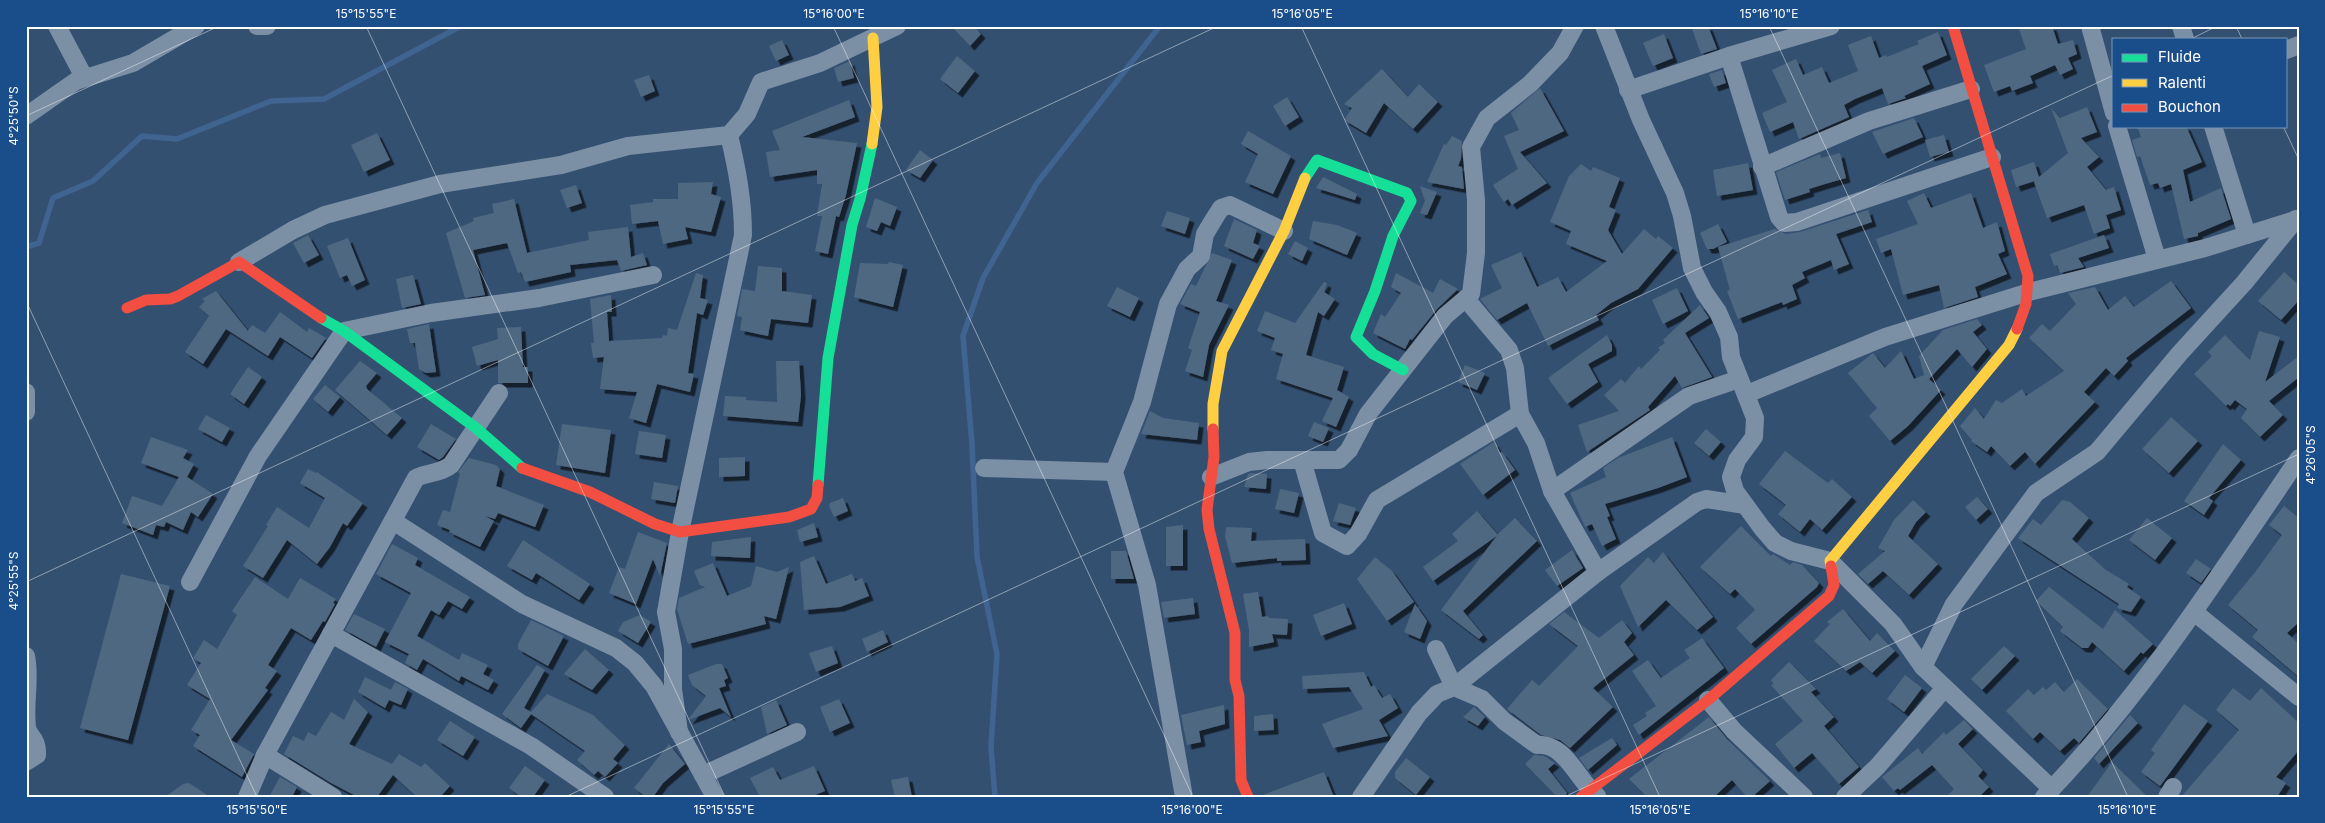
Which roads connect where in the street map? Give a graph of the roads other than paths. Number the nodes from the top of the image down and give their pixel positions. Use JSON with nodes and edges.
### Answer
{"nodes":[{"id":1,"x":57,"y":26,"type":"edge"},
{"id":2,"x":196,"y":26,"type":"edge"},
{"id":3,"x":257,"y":26,"type":"edge"},
{"id":4,"x":267,"y":26,"type":"edge"},
{"id":5,"x":897,"y":26,"type":"edge"},
{"id":6,"x":1575,"y":26,"type":"edge"},
{"id":7,"x":1604,"y":26,"type":"edge"},
{"id":8,"x":1831,"y":26,"type":"edge"},
{"id":9,"x":1953,"y":26,"type":"edge"},
{"id":10,"x":2090,"y":26,"type":"edge"},
{"id":11,"x":2181,"y":26,"type":"edge"},
{"id":12,"x":873,"y":38,"type":"junction"},
{"id":13,"x":2185,"y":38,"type":"edge"},
{"id":14,"x":1729,"y":56,"type":"junction"},
{"id":15,"x":84,"y":78,"type":"junction"},
{"id":16,"x":1970,"y":89,"type":"junction"},
{"id":17,"x":1628,"y":90,"type":"junction"},
{"id":18,"x":2112,"y":106,"type":"edge"},
{"id":19,"x":26,"y":116,"type":"edge"},
{"id":20,"x":2118,"y":128,"type":"edge"},
{"id":21,"x":2214,"y":128,"type":"edge"},
{"id":22,"x":729,"y":135,"type":"junction"},
{"id":23,"x":1992,"y":157,"type":"junction"},
{"id":24,"x":1762,"y":167,"type":"junction"},
{"id":25,"x":2298,"y":219,"type":"edge"},
{"id":26,"x":1284,"y":231,"type":"junction"},
{"id":27,"x":2247,"y":235,"type":"junction"},
{"id":28,"x":2157,"y":259,"type":"junction"},
{"id":29,"x":240,"y":262,"type":"junction"},
{"id":30,"x":654,"y":275,"type":"dead end"},
{"id":31,"x":2029,"y":292,"type":"junction"},
{"id":32,"x":1466,"y":299,"type":"junction"},
{"id":33,"x":127,"y":308,"type":"dead end"},
{"id":34,"x":344,"y":331,"type":"junction"},
{"id":35,"x":1403,"y":370,"type":"junction"},
{"id":36,"x":1743,"y":386,"type":"junction"},
{"id":37,"x":26,"y":392,"type":"edge"},
{"id":38,"x":498,"y":392,"type":"dead end"},
{"id":39,"x":26,"y":412,"type":"edge"},
{"id":40,"x":1520,"y":414,"type":"junction"},
{"id":41,"x":476,"y":428,"type":"junction"},
{"id":42,"x":2299,"y":458,"type":"edge"},
{"id":43,"x":1302,"y":460,"type":"junction"},
{"id":44,"x":984,"y":468,"type":"dead end"},
{"id":45,"x":1114,"y":472,"type":"junction"},
{"id":46,"x":1211,"y":477,"type":"junction"},
{"id":47,"x":1552,"y":491,"type":"junction"},
{"id":48,"x":1745,"y":504,"type":"junction"},
{"id":49,"x":393,"y":521,"type":"junction"},
{"id":50,"x":680,"y":532,"type":"junction"},
{"id":51,"x":1830,"y":561,"type":"junction"},
{"id":52,"x":1598,"y":572,"type":"junction"},
{"id":53,"x":190,"y":582,"type":"dead end"},
{"id":54,"x":2194,"y":612,"type":"junction"},
{"id":55,"x":331,"y":634,"type":"junction"},
{"id":56,"x":1436,"y":649,"type":"dead end"},
{"id":57,"x":26,"y":656,"type":"edge"},
{"id":58,"x":1923,"y":667,"type":"junction"},
{"id":59,"x":1454,"y":687,"type":"junction"},
{"id":60,"x":1944,"y":689,"type":"junction"},
{"id":61,"x":2299,"y":697,"type":"edge"},
{"id":62,"x":1708,"y":700,"type":"junction"},
{"id":63,"x":679,"y":732,"type":"junction"},
{"id":64,"x":797,"y":732,"type":"dead end"},
{"id":65,"x":265,"y":755,"type":"junction"},
{"id":66,"x":26,"y":762,"type":"edge"},
{"id":67,"x":703,"y":775,"type":"junction"},
{"id":68,"x":2048,"y":793,"type":"edge"},
{"id":69,"x":1589,"y":795,"type":"edge"},
{"id":70,"x":247,"y":797,"type":"edge"},
{"id":71,"x":333,"y":797,"type":"edge"},
{"id":72,"x":605,"y":797,"type":"edge"},
{"id":73,"x":715,"y":797,"type":"edge"},
{"id":74,"x":1184,"y":797,"type":"edge"},
{"id":75,"x":1248,"y":797,"type":"edge"},
{"id":76,"x":1361,"y":797,"type":"edge"},
{"id":77,"x":1804,"y":797,"type":"edge"},
{"id":78,"x":1845,"y":797,"type":"edge"}],
"edges":[{"from":1,"to":15,"type":"street"},
{"from":2,"to":15,"type":"street"},
{"from":3,"to":4,"type":"street"},
{"from":5,"to":12,"type":"street"},
{"from":6,"to":32,"type":"street"},
{"from":7,"to":17,"type":"street"},
{"from":8,"to":14,"type":"street"},
{"from":9,"to":16,"type":"street"},
{"from":10,"to":18,"type":"street"},
{"from":11,"to":13,"type":"street"},
{"from":12,"to":22,"type":"street"},
{"from":12,"to":50,"type":"street"},
{"from":14,"to":17,"type":"street"},
{"from":14,"to":24,"type":"street"},
{"from":15,"to":19,"type":"street"},
{"from":16,"to":23,"type":"street"},
{"from":16,"to":24,"type":"street"},
{"from":17,"to":36,"type":"street"},
{"from":20,"to":28,"type":"street"},
{"from":21,"to":27,"type":"street"},
{"from":22,"to":29,"type":"street"},
{"from":22,"to":50,"type":"street"},
{"from":23,"to":24,"type":"street"},
{"from":23,"to":31,"type":"street"},
{"from":25,"to":27,"type":"street"},
{"from":25,"to":58,"type":"street"},
{"from":26,"to":35,"type":"street"},
{"from":26,"to":45,"type":"street"},
{"from":26,"to":46,"type":"street"},
{"from":27,"to":28,"type":"street"},
{"from":28,"to":31,"type":"street"},
{"from":29,"to":33,"type":"street"},
{"from":29,"to":34,"type":"street"},
{"from":30,"to":34,"type":"street"},
{"from":31,"to":36,"type":"street"},
{"from":31,"to":51,"type":"street"},
{"from":32,"to":35,"type":"street"},
{"from":32,"to":40,"type":"street"},
{"from":34,"to":41,"type":"street"},
{"from":34,"to":53,"type":"street"},
{"from":35,"to":43,"type":"street"},
{"from":36,"to":47,"type":"street"},
{"from":36,"to":48,"type":"street"},
{"from":37,"to":39,"type":"street"},
{"from":38,"to":41,"type":"street"},
{"from":40,"to":43,"type":"street"},
{"from":40,"to":47,"type":"street"},
{"from":41,"to":49,"type":"street"},
{"from":41,"to":50,"type":"street"},
{"from":42,"to":54,"type":"street"},
{"from":43,"to":46,"type":"street"},
{"from":44,"to":45,"type":"street"},
{"from":45,"to":74,"type":"street"},
{"from":46,"to":75,"type":"street"},
{"from":47,"to":52,"type":"street"},
{"from":48,"to":51,"type":"street"},
{"from":48,"to":52,"type":"street"},
{"from":49,"to":55,"type":"street"},
{"from":49,"to":63,"type":"street"},
{"from":50,"to":63,"type":"street"},
{"from":51,"to":58,"type":"street"},
{"from":51,"to":62,"type":"street"},
{"from":52,"to":59,"type":"street"},
{"from":54,"to":61,"type":"street"},
{"from":54,"to":68,"type":"street"},
{"from":55,"to":65,"type":"street"},
{"from":55,"to":72,"type":"street"},
{"from":56,"to":59,"type":"street"},
{"from":57,"to":66,"type":"street"},
{"from":58,"to":60,"type":"street"},
{"from":59,"to":69,"type":"street"},
{"from":59,"to":76,"type":"street"},
{"from":60,"to":68,"type":"street"},
{"from":60,"to":78,"type":"street"},
{"from":62,"to":69,"type":"street"},
{"from":62,"to":77,"type":"street"},
{"from":63,"to":67,"type":"street"},
{"from":64,"to":67,"type":"street"},
{"from":65,"to":70,"type":"street"},
{"from":65,"to":71,"type":"street"},
{"from":67,"to":73,"type":"street"}]}
